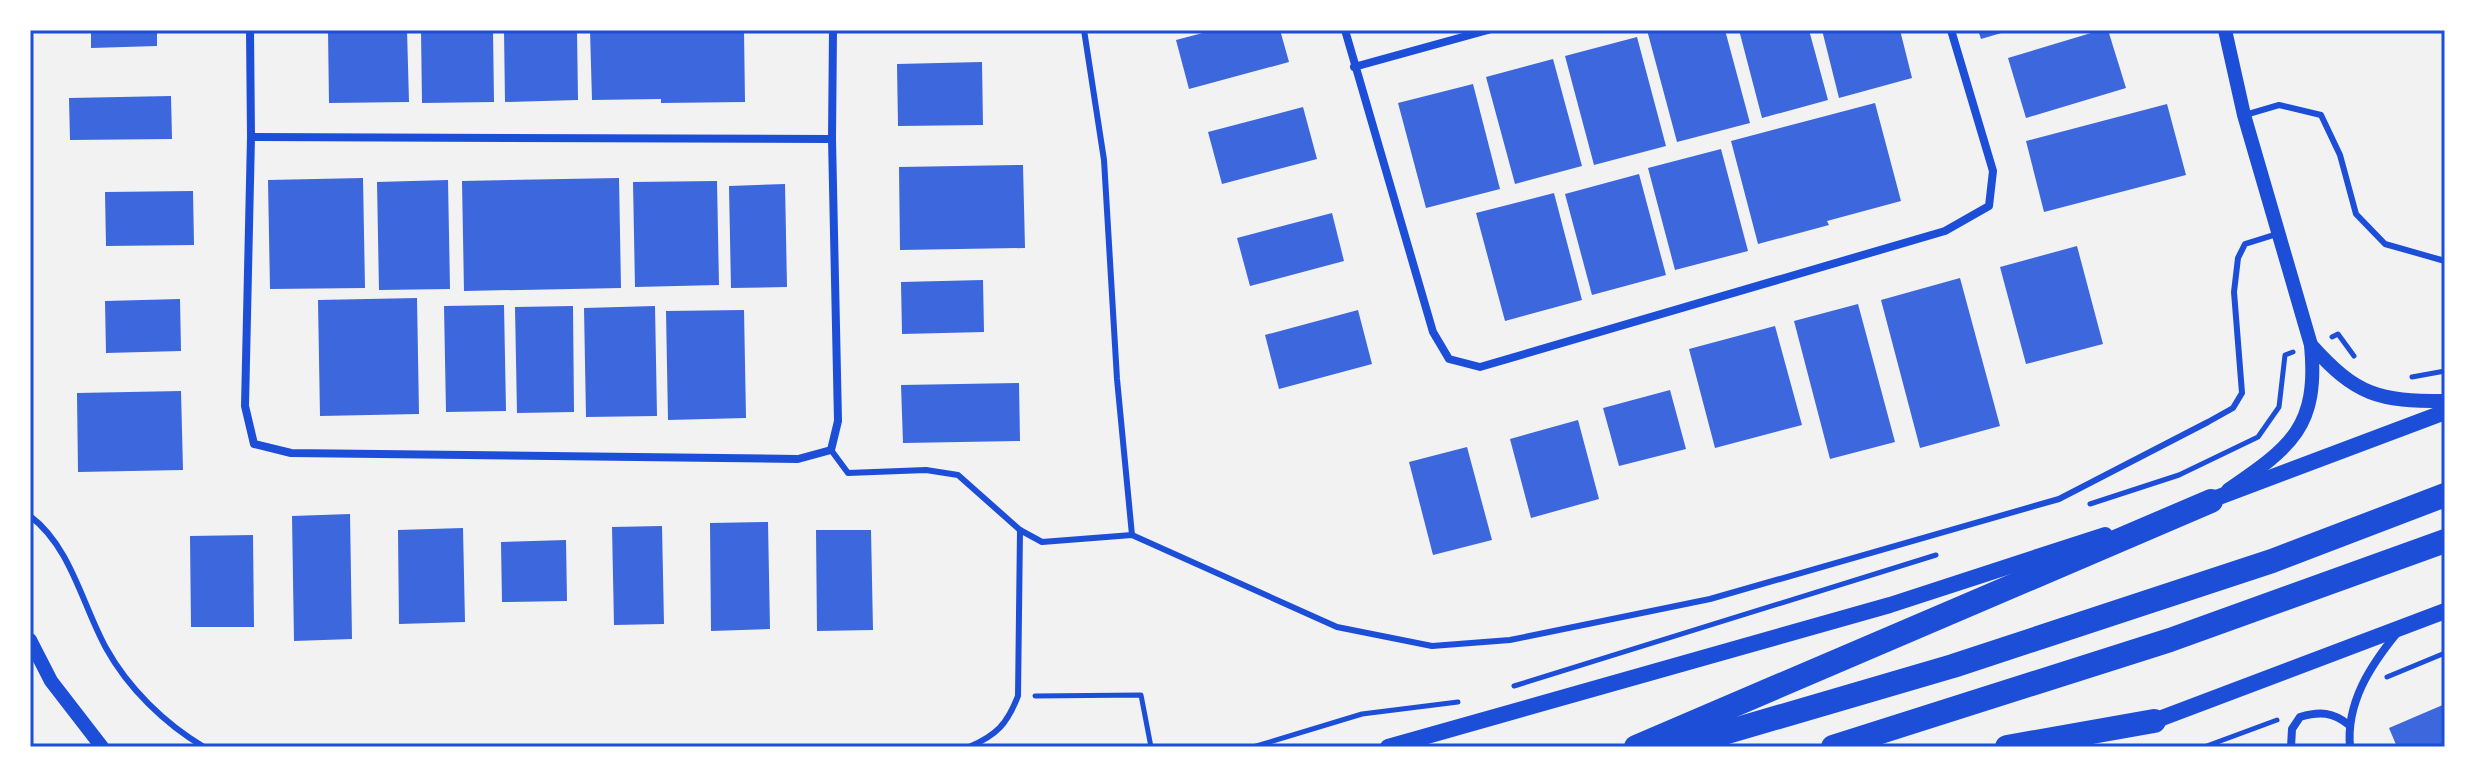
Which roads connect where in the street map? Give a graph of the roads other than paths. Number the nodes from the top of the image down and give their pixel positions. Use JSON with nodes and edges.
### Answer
{"nodes":[{"id":1,"x":250,"y":30,"type":"edge"},
{"id":2,"x":833,"y":30,"type":"edge"},
{"id":3,"x":1084,"y":30,"type":"edge"},
{"id":4,"x":1345,"y":30,"type":"edge"},
{"id":5,"x":1488,"y":30,"type":"edge"},
{"id":6,"x":1951,"y":30,"type":"edge"},
{"id":7,"x":2225,"y":30,"type":"edge"},
{"id":8,"x":1354,"y":67,"type":"junction"},
{"id":9,"x":2244,"y":115,"type":"junction"},
{"id":10,"x":251,"y":137,"type":"junction"},
{"id":11,"x":832,"y":139,"type":"junction"},
{"id":12,"x":2277,"y":234,"type":"junction"},
{"id":13,"x":2445,"y":261,"type":"edge"},
{"id":14,"x":2311,"y":345,"type":"junction"},
{"id":15,"x":2445,"y":401,"type":"edge"},
{"id":16,"x":2445,"y":412,"type":"edge"},
{"id":17,"x":831,"y":450,"type":"junction"},
{"id":18,"x":2445,"y":495,"type":"edge"},
{"id":19,"x":2211,"y":501,"type":"junction"},
{"id":20,"x":30,"y":516,"type":"edge"},
{"id":21,"x":1020,"y":530,"type":"junction"},
{"id":22,"x":1132,"y":535,"type":"junction"},
{"id":23,"x":2445,"y":541,"type":"edge"},
{"id":24,"x":2445,"y":611,"type":"edge"},
{"id":25,"x":2402,"y":628,"type":"junction"},
{"id":26,"x":30,"y":640,"type":"edge"},
{"id":27,"x":2154,"y":721,"type":"junction"},
{"id":28,"x":2349,"y":725,"type":"junction"},
{"id":29,"x":102,"y":747,"type":"edge"},
{"id":30,"x":204,"y":747,"type":"edge"},
{"id":31,"x":969,"y":747,"type":"edge"},
{"id":32,"x":1388,"y":747,"type":"edge"},
{"id":33,"x":1636,"y":747,"type":"edge"},
{"id":34,"x":1676,"y":747,"type":"edge"},
{"id":35,"x":1833,"y":747,"type":"edge"},
{"id":36,"x":2007,"y":747,"type":"edge"},
{"id":37,"x":2080,"y":747,"type":"edge"},
{"id":38,"x":2291,"y":747,"type":"edge"},
{"id":39,"x":2350,"y":747,"type":"edge"}],
"edges":[{"from":1,"to":10,"type":"street"},
{"from":2,"to":11,"type":"street"},
{"from":3,"to":22,"type":"lane"},
{"from":4,"to":8,"type":"street"},
{"from":5,"to":8,"type":"street"},
{"from":6,"to":8,"type":"street"},
{"from":7,"to":9,"type":"street"},
{"from":9,"to":12,"type":"street"},
{"from":9,"to":13,"type":"lane"},
{"from":10,"to":11,"type":"street"},
{"from":10,"to":17,"type":"street"},
{"from":11,"to":17,"type":"street"},
{"from":12,"to":14,"type":"street"},
{"from":12,"to":22,"type":"lane"},
{"from":14,"to":15,"type":"street"},
{"from":14,"to":19,"type":"street"},
{"from":16,"to":19,"type":"main road"},
{"from":17,"to":21,"type":"lane"},
{"from":18,"to":34,"type":"highway"},
{"from":19,"to":32,"type":"main road"},
{"from":19,"to":33,"type":"highway"},
{"from":20,"to":30,"type":"lane"},
{"from":21,"to":22,"type":"lane"},
{"from":21,"to":31,"type":"lane"},
{"from":23,"to":35,"type":"highway"},
{"from":24,"to":25,"type":"main road"},
{"from":25,"to":27,"type":"main road"},
{"from":25,"to":28,"type":"street"},
{"from":26,"to":29,"type":"street"},
{"from":27,"to":36,"type":"highway"},
{"from":27,"to":37,"type":"main road"},
{"from":28,"to":38,"type":"street"},
{"from":28,"to":39,"type":"street"}]}
